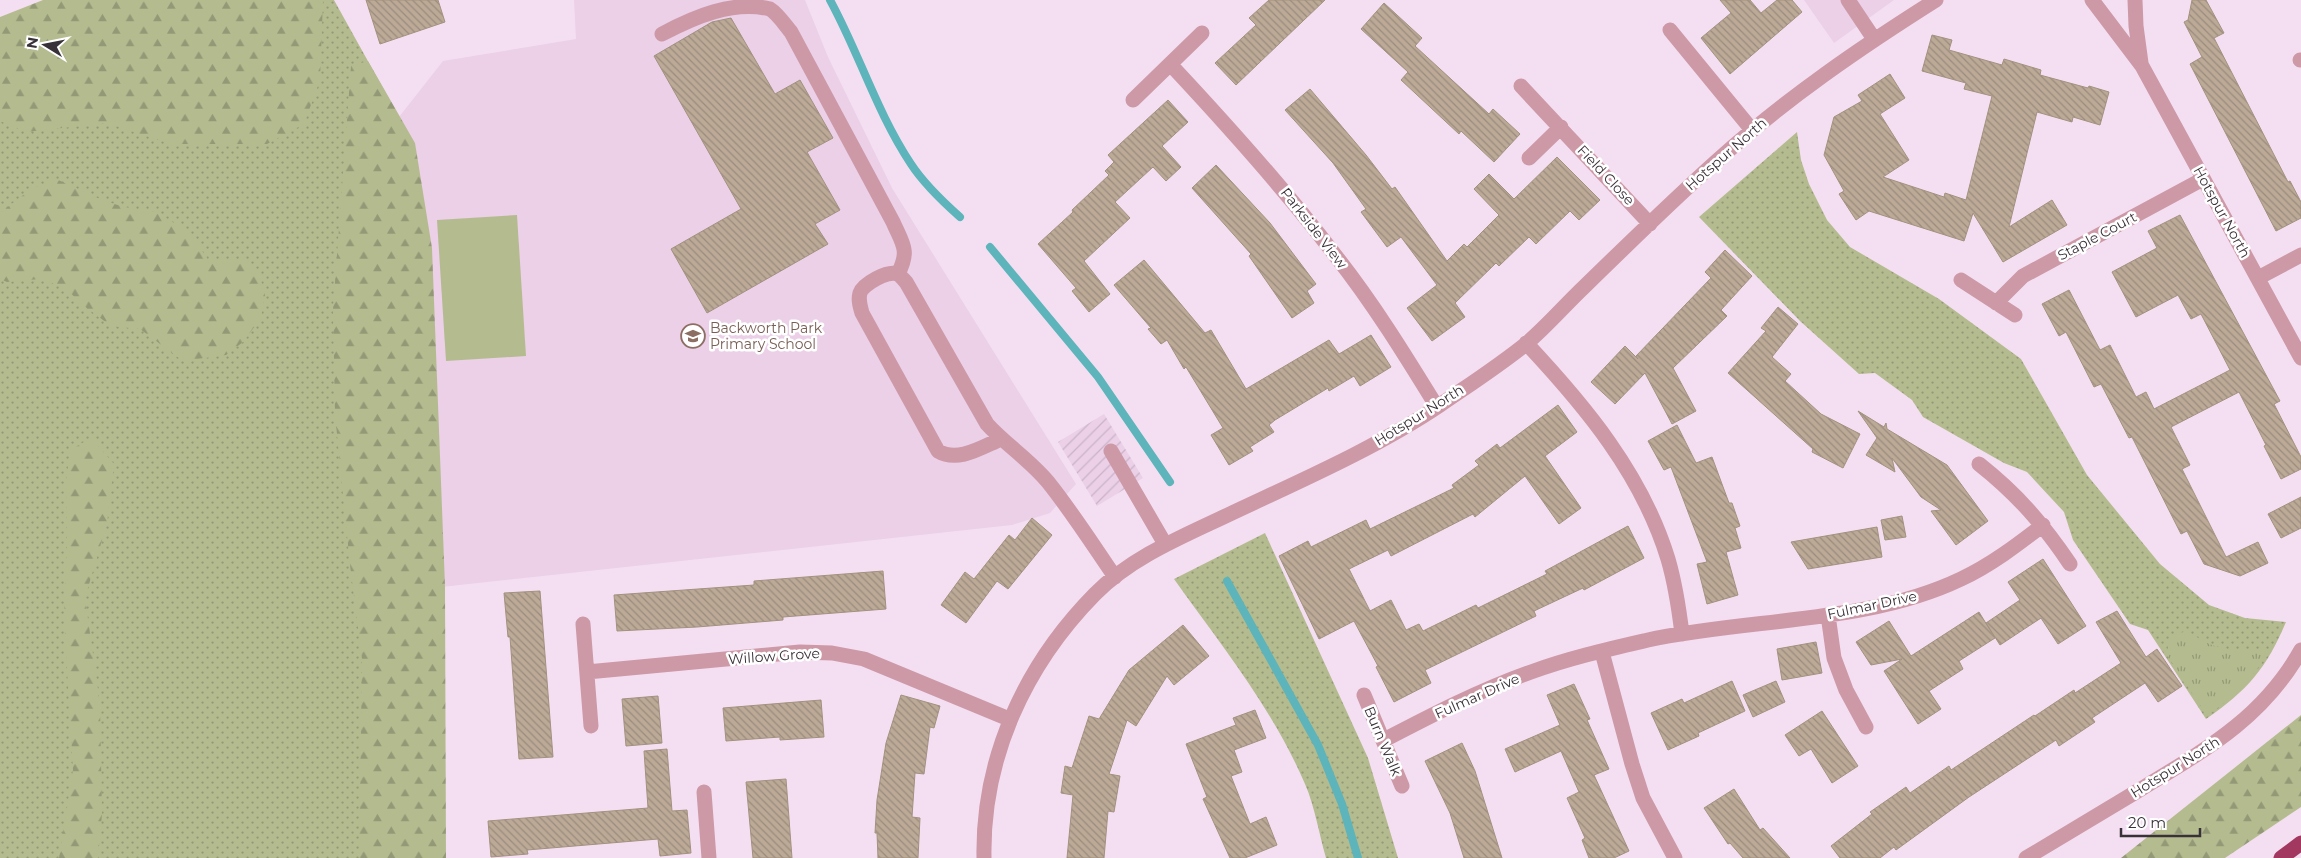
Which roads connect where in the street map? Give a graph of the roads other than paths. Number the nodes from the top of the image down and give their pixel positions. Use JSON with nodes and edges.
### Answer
{"nodes":[{"id":1,"x":1848,"y":0,"type":"edge"},
{"id":2,"x":1936,"y":0,"type":"edge"},
{"id":3,"x":2092,"y":0,"type":"edge"},
{"id":4,"x":2135,"y":0,"type":"edge"},
{"id":5,"x":1670,"y":30,"type":"dead end"},
{"id":6,"x":1202,"y":33,"type":"dead end"},
{"id":7,"x":662,"y":34,"type":"dead end"},
{"id":8,"x":1874,"y":40,"type":"junction"},
{"id":9,"x":1171,"y":65,"type":"junction"},
{"id":10,"x":2142,"y":66,"type":"junction"},
{"id":11,"x":1521,"y":86,"type":"dead end"},
{"id":12,"x":1133,"y":100,"type":"dead end"},
{"id":13,"x":1561,"y":128,"type":"junction"},
{"id":14,"x":1752,"y":130,"type":"junction"},
{"id":15,"x":1529,"y":158,"type":"dead end"},
{"id":16,"x":2204,"y":179,"type":"junction"},
{"id":17,"x":1650,"y":224,"type":"junction"},
{"id":18,"x":2301,"y":255,"type":"edge"},
{"id":19,"x":898,"y":274,"type":"junction"},
{"id":20,"x":2258,"y":278,"type":"junction"},
{"id":21,"x":1961,"y":280,"type":"dead end"},
{"id":22,"x":1996,"y":303,"type":"junction"},
{"id":23,"x":2015,"y":315,"type":"dead end"},
{"id":24,"x":1526,"y":343,"type":"junction"},
{"id":25,"x":2301,"y":358,"type":"edge"},
{"id":26,"x":1437,"y":407,"type":"junction"},
{"id":27,"x":1001,"y":439,"type":"junction"},
{"id":28,"x":1111,"y":450,"type":"dead end"},
{"id":29,"x":1979,"y":464,"type":"dead end"},
{"id":30,"x":2043,"y":525,"type":"junction"},
{"id":31,"x":1165,"y":544,"type":"junction"},
{"id":32,"x":2070,"y":564,"type":"dead end"},
{"id":33,"x":1115,"y":577,"type":"junction"},
{"id":34,"x":1828,"y":615,"type":"junction"},
{"id":35,"x":583,"y":624,"type":"dead end"},
{"id":36,"x":1682,"y":634,"type":"junction"},
{"id":37,"x":2301,"y":650,"type":"edge"},
{"id":38,"x":1602,"y":652,"type":"junction"},
{"id":39,"x":587,"y":672,"type":"junction"},
{"id":40,"x":1364,"y":695,"type":"dead end"},
{"id":41,"x":1009,"y":719,"type":"junction"},
{"id":42,"x":591,"y":726,"type":"dead end"},
{"id":43,"x":1866,"y":727,"type":"dead end"},
{"id":44,"x":1384,"y":740,"type":"junction"},
{"id":45,"x":1402,"y":786,"type":"dead end"},
{"id":46,"x":704,"y":792,"type":"dead end"},
{"id":47,"x":2301,"y":843,"type":"edge"},
{"id":48,"x":709,"y":858,"type":"edge"},
{"id":49,"x":984,"y":858,"type":"edge"},
{"id":50,"x":1675,"y":858,"type":"edge"},
{"id":51,"x":2026,"y":858,"type":"edge"},
{"id":52,"x":2281,"y":858,"type":"edge"}],
"edges":[{"from":1,"to":8,"type":"street"},
{"from":2,"to":8,"type":"street","name":"Hotspur North"},
{"from":3,"to":10,"type":"street"},
{"from":4,"to":10,"type":"street"},
{"from":5,"to":14,"type":"street"},
{"from":6,"to":9,"type":"street"},
{"from":7,"to":19,"type":"street"},
{"from":8,"to":14,"type":"street","name":"Hotspur North"},
{"from":9,"to":12,"type":"street"},
{"from":9,"to":26,"type":"street","name":"Parkside View"},
{"from":10,"to":16,"type":"street","name":"Hotspur North"},
{"from":11,"to":13,"type":"street","name":"Field Close"},
{"from":13,"to":15,"type":"street"},
{"from":13,"to":17,"type":"street","name":"Field Close"},
{"from":14,"to":17,"type":"street","name":"Hotspur North"},
{"from":16,"to":20,"type":"street","name":"Hotspur North"},
{"from":16,"to":22,"type":"street","name":"Staple Court"},
{"from":17,"to":24,"type":"street","name":"Hotspur North"},
{"from":18,"to":20,"type":"street"},
{"from":19,"to":27,"type":"street"},
{"from":19,"to":27,"type":"street"},
{"from":20,"to":25,"type":"street","name":"Hotspur North"},
{"from":21,"to":22,"type":"street"},
{"from":22,"to":23,"type":"street"},
{"from":24,"to":26,"type":"street","name":"Hotspur North"},
{"from":24,"to":36,"type":"street"},
{"from":26,"to":31,"type":"street","name":"Hotspur North"},
{"from":27,"to":33,"type":"street"},
{"from":28,"to":31,"type":"street"},
{"from":29,"to":30,"type":"street"},
{"from":30,"to":32,"type":"street"},
{"from":30,"to":34,"type":"street","name":"Fulmar Drive"},
{"from":31,"to":33,"type":"street","name":"Hotspur North"},
{"from":33,"to":41,"type":"street","name":"Hotspur North"},
{"from":34,"to":36,"type":"street","name":"Fulmar Drive"},
{"from":34,"to":43,"type":"street"},
{"from":35,"to":39,"type":"street"},
{"from":36,"to":38,"type":"street","name":"Fulmar Drive"},
{"from":37,"to":51,"type":"street","name":"Hotspur North"},
{"from":38,"to":44,"type":"street","name":"Fulmar Drive"},
{"from":38,"to":50,"type":"street"},
{"from":39,"to":41,"type":"street","name":"Willow Grove"},
{"from":39,"to":42,"type":"street"},
{"from":40,"to":44,"type":"street","name":"Burn Walk"},
{"from":41,"to":49,"type":"street","name":"Hotspur North"},
{"from":44,"to":45,"type":"street","name":"Burn Walk"},
{"from":46,"to":48,"type":"street"},
{"from":47,"to":52,"type":"highway"}]}
